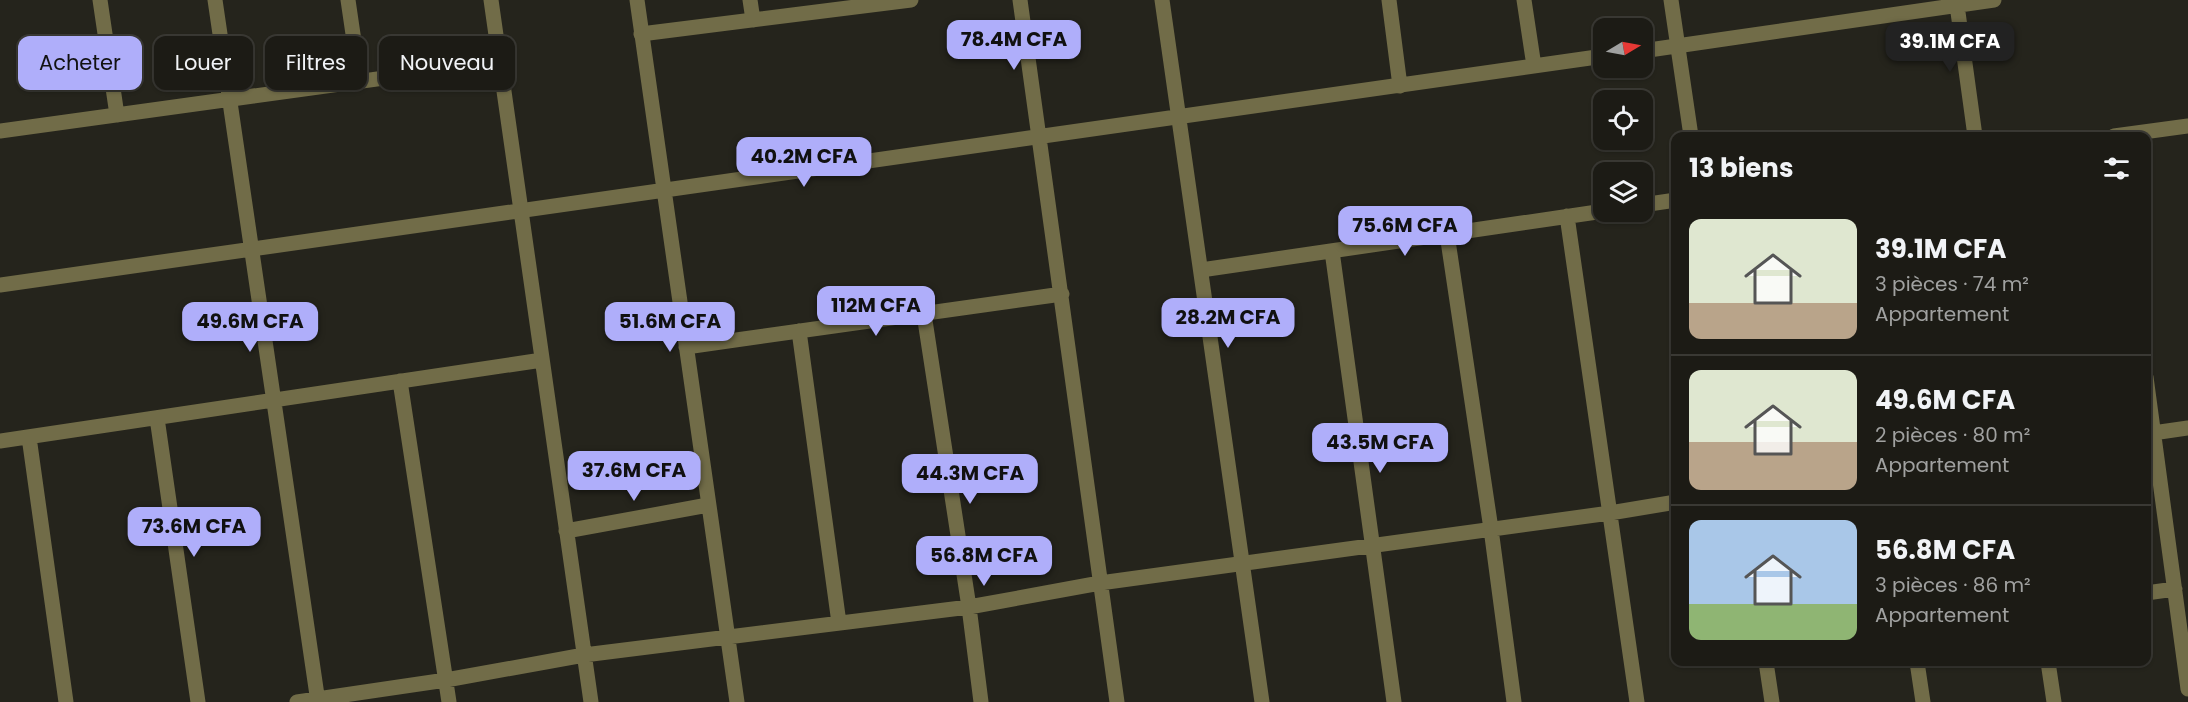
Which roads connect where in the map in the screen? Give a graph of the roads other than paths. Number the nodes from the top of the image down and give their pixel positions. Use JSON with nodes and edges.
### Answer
{"nodes":[{"id":1,"x":100,"y":0,"type":"edge"},
{"id":2,"x":215,"y":0,"type":"edge"},
{"id":3,"x":348,"y":0,"type":"edge"},
{"id":4,"x":491,"y":0,"type":"edge"},
{"id":5,"x":637,"y":0,"type":"edge"},
{"id":6,"x":750,"y":0,"type":"edge"},
{"id":7,"x":911,"y":0,"type":"edge"},
{"id":8,"x":1020,"y":0,"type":"edge"},
{"id":9,"x":1162,"y":0,"type":"edge"},
{"id":10,"x":1389,"y":0,"type":"edge"},
{"id":11,"x":1524,"y":0,"type":"edge"},
{"id":12,"x":1671,"y":0,"type":"edge"},
{"id":13,"x":1994,"y":0,"type":"edge"},
{"id":14,"x":884,"y":2,"type":"edge"},
{"id":15,"x":1957,"y":5,"type":"junction"},
{"id":16,"x":753,"y":20,"type":"junction"},
{"id":17,"x":642,"y":34,"type":"junction"},
{"id":18,"x":353,"y":36,"type":"edge"},
{"id":19,"x":496,"y":36,"type":"edge"},
{"id":20,"x":1678,"y":46,"type":"junction"},
{"id":21,"x":1653,"y":49,"type":"edge"},
{"id":22,"x":1593,"y":58,"type":"edge"},
{"id":23,"x":1534,"y":66,"type":"junction"},
{"id":24,"x":1400,"y":86,"type":"junction"},
{"id":25,"x":302,"y":90,"type":"edge"},
{"id":26,"x":504,"y":90,"type":"edge"},
{"id":27,"x":230,"y":100,"type":"junction"},
{"id":28,"x":117,"y":115,"type":"junction"},
{"id":29,"x":1179,"y":117,"type":"junction"},
{"id":30,"x":2188,"y":126,"type":"edge"},
{"id":31,"x":0,"y":131,"type":"edge"},
{"id":32,"x":1690,"y":132,"type":"edge"},
{"id":33,"x":1974,"y":132,"type":"edge"},
{"id":34,"x":2144,"y":132,"type":"edge"},
{"id":35,"x":1040,"y":137,"type":"junction"},
{"id":36,"x":664,"y":191,"type":"junction"},
{"id":37,"x":1671,"y":201,"type":"edge"},
{"id":38,"x":1653,"y":203,"type":"edge"},
{"id":39,"x":521,"y":211,"type":"junction"},
{"id":40,"x":1593,"y":212,"type":"edge"},
{"id":41,"x":1567,"y":216,"type":"junction"},
{"id":42,"x":1447,"y":234,"type":"junction"},
{"id":43,"x":251,"y":250,"type":"junction"},
{"id":44,"x":1332,"y":251,"type":"junction"},
{"id":45,"x":1201,"y":270,"type":"junction"},
{"id":46,"x":0,"y":285,"type":"edge"},
{"id":47,"x":1062,"y":294,"type":"junction"},
{"id":48,"x":924,"y":314,"type":"junction"},
{"id":49,"x":799,"y":331,"type":"junction"},
{"id":50,"x":686,"y":347,"type":"junction"},
{"id":51,"x":542,"y":360,"type":"junction"},
{"id":52,"x":400,"y":381,"type":"junction"},
{"id":53,"x":273,"y":400,"type":"junction"},
{"id":54,"x":157,"y":418,"type":"junction"},
{"id":55,"x":2188,"y":428,"type":"edge"},
{"id":56,"x":2151,"y":433,"type":"edge"},
{"id":57,"x":29,"y":437,"type":"junction"},
{"id":58,"x":2151,"y":439,"type":"edge"},
{"id":59,"x":0,"y":441,"type":"edge"},
{"id":60,"x":1671,"y":503,"type":"edge"},
{"id":61,"x":708,"y":505,"type":"junction"},
{"id":62,"x":1610,"y":513,"type":"junction"},
{"id":63,"x":1491,"y":529,"type":"junction"},
{"id":64,"x":566,"y":531,"type":"junction"},
{"id":65,"x":1373,"y":545,"type":"junction"},
{"id":66,"x":1240,"y":563,"type":"junction"},
{"id":67,"x":1100,"y":583,"type":"junction"},
{"id":68,"x":2175,"y":589,"type":"junction"},
{"id":69,"x":2151,"y":592,"type":"edge"},
{"id":70,"x":969,"y":607,"type":"junction"},
{"id":71,"x":839,"y":623,"type":"junction"},
{"id":72,"x":727,"y":637,"type":"junction"},
{"id":73,"x":584,"y":655,"type":"junction"},
{"id":74,"x":1767,"y":666,"type":"edge"},
{"id":75,"x":1918,"y":666,"type":"edge"},
{"id":76,"x":2049,"y":666,"type":"edge"},
{"id":77,"x":446,"y":680,"type":"junction"},
{"id":78,"x":2188,"y":689,"type":"edge"},
{"id":79,"x":318,"y":701,"type":"edge"},
{"id":80,"x":66,"y":702,"type":"edge"},
{"id":81,"x":198,"y":702,"type":"edge"},
{"id":82,"x":297,"y":702,"type":"edge"},
{"id":83,"x":449,"y":702,"type":"edge"},
{"id":84,"x":591,"y":702,"type":"edge"},
{"id":85,"x":737,"y":702,"type":"edge"},
{"id":86,"x":981,"y":702,"type":"edge"},
{"id":87,"x":1117,"y":702,"type":"edge"},
{"id":88,"x":1262,"y":702,"type":"edge"},
{"id":89,"x":1394,"y":702,"type":"edge"},
{"id":90,"x":1514,"y":702,"type":"edge"},
{"id":91,"x":1637,"y":702,"type":"edge"},
{"id":92,"x":1772,"y":702,"type":"edge"},
{"id":93,"x":1923,"y":702,"type":"edge"},
{"id":94,"x":2054,"y":702,"type":"edge"}],
"edges":[{"from":1,"to":28,"type":"street"},
{"from":2,"to":27,"type":"street"},
{"from":3,"to":18,"type":"street"},
{"from":4,"to":19,"type":"street"},
{"from":5,"to":17,"type":"street"},
{"from":6,"to":16,"type":"street"},
{"from":7,"to":14,"type":"street"},
{"from":8,"to":35,"type":"street"},
{"from":9,"to":29,"type":"street"},
{"from":10,"to":24,"type":"street"},
{"from":11,"to":23,"type":"street"},
{"from":12,"to":20,"type":"street"},
{"from":13,"to":15,"type":"street"},
{"from":14,"to":16,"type":"street"},
{"from":15,"to":20,"type":"street"},
{"from":15,"to":33,"type":"street"},
{"from":16,"to":17,"type":"street"},
{"from":17,"to":36,"type":"street"},
{"from":20,"to":21,"type":"street"},
{"from":20,"to":32,"type":"street"},
{"from":22,"to":23,"type":"street"},
{"from":23,"to":24,"type":"street"},
{"from":24,"to":29,"type":"street"},
{"from":25,"to":27,"type":"street"},
{"from":26,"to":39,"type":"street"},
{"from":27,"to":28,"type":"street"},
{"from":27,"to":43,"type":"street"},
{"from":28,"to":31,"type":"street"},
{"from":29,"to":35,"type":"street"},
{"from":29,"to":45,"type":"street"},
{"from":30,"to":34,"type":"street"},
{"from":35,"to":36,"type":"street"},
{"from":35,"to":47,"type":"street"},
{"from":36,"to":39,"type":"street"},
{"from":36,"to":50,"type":"street"},
{"from":37,"to":38,"type":"street"},
{"from":39,"to":43,"type":"street"},
{"from":39,"to":51,"type":"street"},
{"from":40,"to":41,"type":"street"},
{"from":41,"to":42,"type":"street"},
{"from":41,"to":62,"type":"street"},
{"from":42,"to":44,"type":"street"},
{"from":42,"to":63,"type":"street"},
{"from":43,"to":46,"type":"street"},
{"from":43,"to":53,"type":"street"},
{"from":44,"to":45,"type":"street"},
{"from":44,"to":65,"type":"street"},
{"from":45,"to":66,"type":"street"},
{"from":47,"to":48,"type":"street"},
{"from":47,"to":67,"type":"street"},
{"from":48,"to":49,"type":"street"},
{"from":48,"to":70,"type":"street"},
{"from":49,"to":50,"type":"street"},
{"from":49,"to":71,"type":"street"},
{"from":50,"to":61,"type":"street"},
{"from":51,"to":52,"type":"street"},
{"from":51,"to":64,"type":"street"},
{"from":52,"to":53,"type":"street"},
{"from":52,"to":77,"type":"street"},
{"from":53,"to":54,"type":"street"},
{"from":53,"to":79,"type":"street"},
{"from":54,"to":57,"type":"street"},
{"from":54,"to":81,"type":"street"},
{"from":55,"to":56,"type":"street"},
{"from":57,"to":59,"type":"street"},
{"from":57,"to":80,"type":"street"},
{"from":58,"to":68,"type":"street"},
{"from":60,"to":62,"type":"street"},
{"from":61,"to":64,"type":"street"},
{"from":61,"to":72,"type":"street"},
{"from":62,"to":63,"type":"street"},
{"from":62,"to":91,"type":"street"},
{"from":63,"to":65,"type":"street"},
{"from":63,"to":90,"type":"street"},
{"from":64,"to":73,"type":"street"},
{"from":65,"to":66,"type":"street"},
{"from":65,"to":89,"type":"street"},
{"from":66,"to":67,"type":"street"},
{"from":66,"to":88,"type":"street"},
{"from":67,"to":70,"type":"street"},
{"from":67,"to":87,"type":"street"},
{"from":68,"to":69,"type":"street"},
{"from":68,"to":78,"type":"street"},
{"from":70,"to":71,"type":"street"},
{"from":70,"to":86,"type":"street"},
{"from":71,"to":72,"type":"street"},
{"from":72,"to":73,"type":"street"},
{"from":72,"to":85,"type":"street"},
{"from":73,"to":77,"type":"street"},
{"from":73,"to":84,"type":"street"},
{"from":74,"to":92,"type":"street"},
{"from":75,"to":93,"type":"street"},
{"from":76,"to":94,"type":"street"},
{"from":77,"to":79,"type":"street"},
{"from":77,"to":83,"type":"street"},
{"from":79,"to":82,"type":"street"}]}
